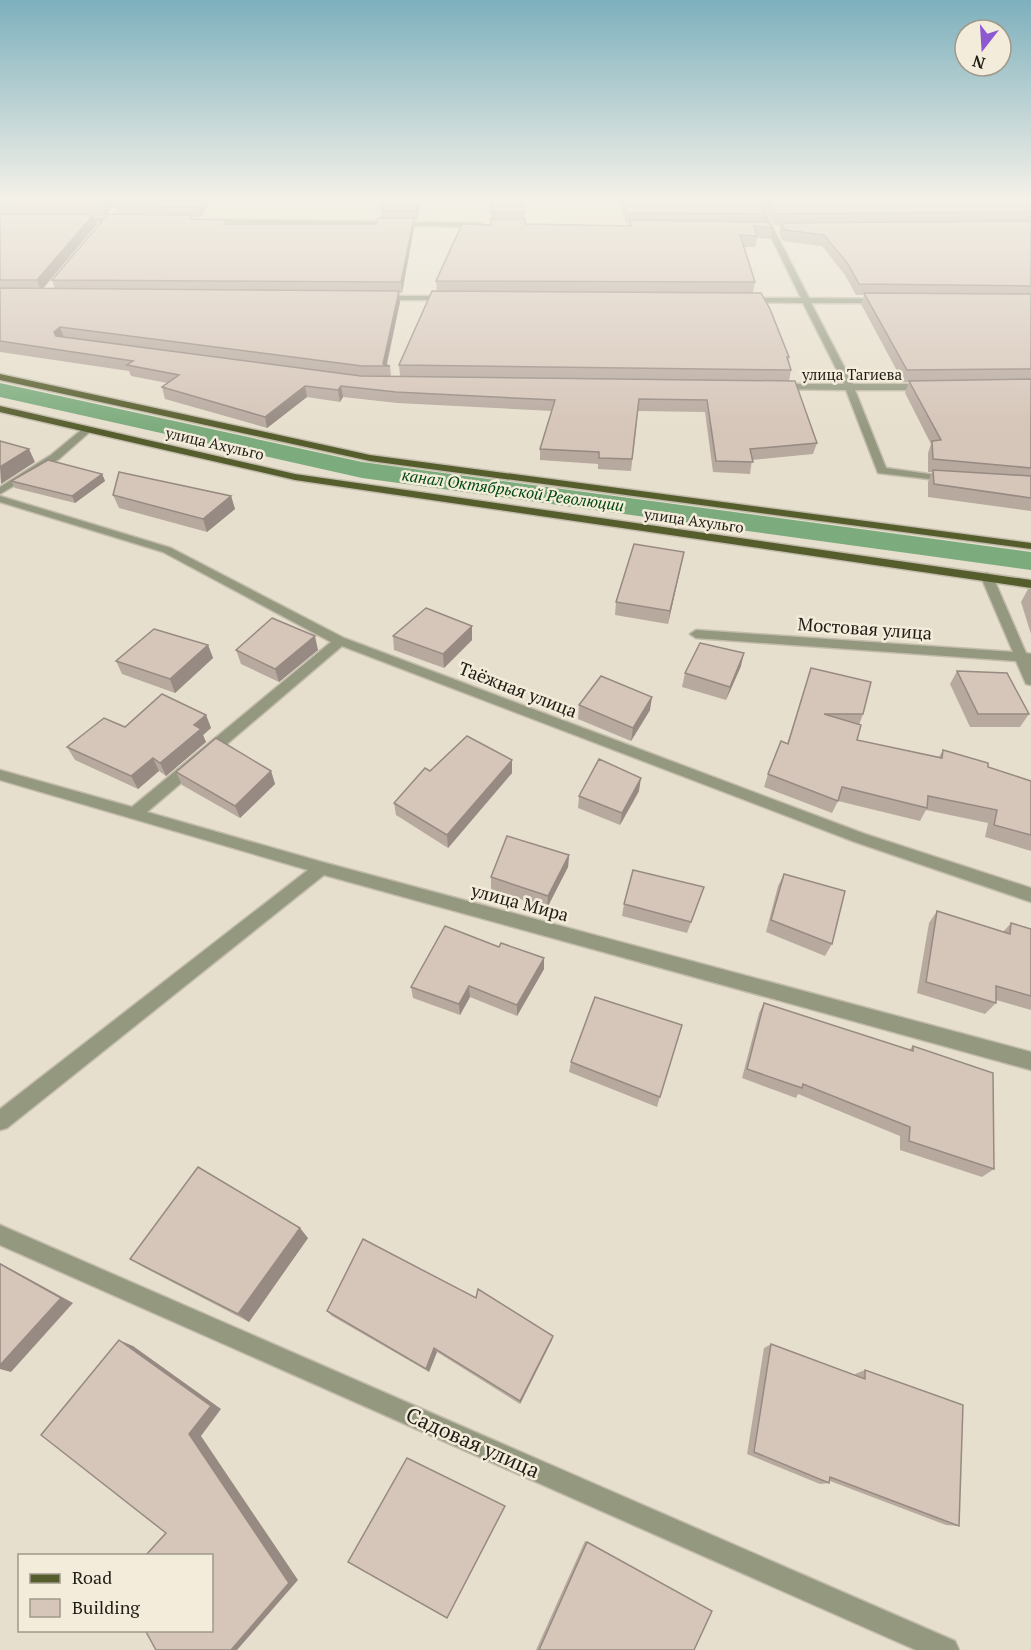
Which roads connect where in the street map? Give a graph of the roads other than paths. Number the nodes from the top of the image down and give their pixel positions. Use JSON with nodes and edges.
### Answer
{"nodes":[{"id":1,"x":793,"y":277,"type":"edge"},
{"id":2,"x":377,"y":298,"type":"edge"},
{"id":3,"x":460,"y":298,"type":"edge"},
{"id":4,"x":734,"y":300,"type":"edge"},
{"id":5,"x":805,"y":301,"type":"junction"},
{"id":6,"x":888,"y":301,"type":"edge"},
{"id":7,"x":0,"y":377,"type":"edge"},
{"id":8,"x":767,"y":387,"type":"edge"},
{"id":9,"x":941,"y":387,"type":"edge"},
{"id":10,"x":850,"y":388,"type":"junction"},
{"id":11,"x":0,"y":409,"type":"edge"},
{"id":12,"x":88,"y":429,"type":"junction"},
{"id":13,"x":962,"y":481,"type":"edge"},
{"id":14,"x":0,"y":491,"type":"edge"},
{"id":15,"x":0,"y":498,"type":"edge"},
{"id":16,"x":1031,"y":546,"type":"edge"},
{"id":17,"x":987,"y":577,"type":"junction"},
{"id":18,"x":1031,"y":584,"type":"edge"},
{"id":19,"x":696,"y":634,"type":"dead end"},
{"id":20,"x":340,"y":641,"type":"junction"},
{"id":21,"x":1025,"y":658,"type":"edge"},
{"id":22,"x":1031,"y":681,"type":"edge"},
{"id":23,"x":0,"y":775,"type":"edge"},
{"id":24,"x":134,"y":814,"type":"junction"},
{"id":25,"x":322,"y":868,"type":"junction"},
{"id":26,"x":1031,"y":896,"type":"edge"},
{"id":27,"x":1031,"y":1061,"type":"edge"},
{"id":28,"x":0,"y":1121,"type":"edge"},
{"id":29,"x":0,"y":1235,"type":"edge"},
{"id":30,"x":946,"y":1650,"type":"edge"}],
"edges":[{"from":1,"to":5,"type":"street"},
{"from":2,"to":3,"type":"street"},
{"from":4,"to":5,"type":"street"},
{"from":5,"to":6,"type":"street"},
{"from":5,"to":10,"type":"street"},
{"from":7,"to":16,"type":"main road"},
{"from":8,"to":10,"type":"street","name":"улица Тагиева"},
{"from":9,"to":10,"type":"street","name":"улица Тагиева"},
{"from":10,"to":13,"type":"street"},
{"from":11,"to":12,"type":"main road","name":"улица Ахульго"},
{"from":12,"to":14,"type":"street"},
{"from":12,"to":17,"type":"main road","name":"улица Ахульго"},
{"from":15,"to":20,"type":"street","name":"Таёжная улица"},
{"from":17,"to":18,"type":"main road","name":"улица Ахульго"},
{"from":17,"to":21,"type":"street"},
{"from":19,"to":21,"type":"street","name":"Мостовая улица"},
{"from":20,"to":24,"type":"street"},
{"from":20,"to":26,"type":"street","name":"Таёжная улица"},
{"from":21,"to":22,"type":"street"},
{"from":23,"to":24,"type":"street","name":"улица Мира"},
{"from":24,"to":25,"type":"street","name":"улица Мира"},
{"from":25,"to":27,"type":"street","name":"улица Мира"},
{"from":25,"to":28,"type":"street"},
{"from":29,"to":30,"type":"street","name":"Садовая улица"}]}
